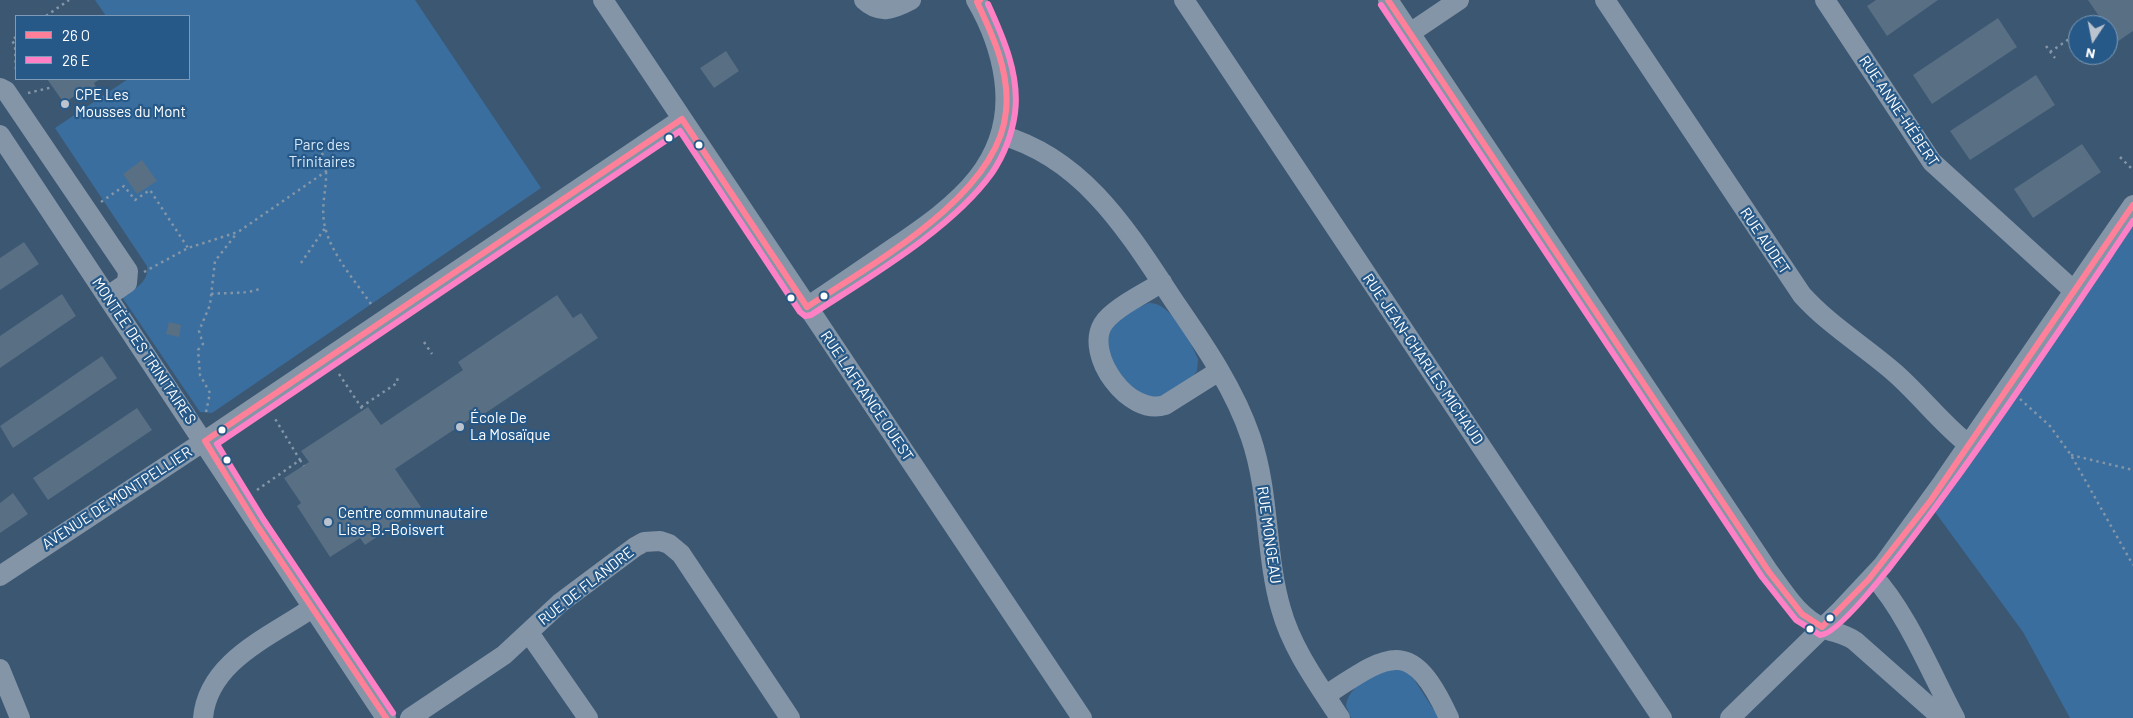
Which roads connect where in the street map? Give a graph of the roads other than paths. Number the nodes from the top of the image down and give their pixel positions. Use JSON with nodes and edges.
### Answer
{"nodes":[{"id":1,"x":602,"y":0,"type":"edge"},
{"id":2,"x":864,"y":0,"type":"edge"},
{"id":3,"x":911,"y":0,"type":"edge"},
{"id":4,"x":1184,"y":0,"type":"edge"},
{"id":5,"x":1388,"y":0,"type":"edge"},
{"id":6,"x":1459,"y":0,"type":"edge"},
{"id":7,"x":1605,"y":0,"type":"edge"},
{"id":8,"x":1825,"y":0,"type":"edge"},
{"id":9,"x":978,"y":1,"type":"edge"},
{"id":10,"x":1410,"y":33,"type":"junction"},
{"id":11,"x":0,"y":88,"type":"edge"},
{"id":12,"x":682,"y":119,"type":"junction"},
{"id":13,"x":0,"y":135,"type":"edge"},
{"id":14,"x":1002,"y":135,"type":"junction"},
{"id":15,"x":2133,"y":205,"type":"edge"},
{"id":16,"x":100,"y":230,"type":"junction"},
{"id":17,"x":75,"y":247,"type":"junction"},
{"id":18,"x":1162,"y":282,"type":"junction"},
{"id":19,"x":2074,"y":291,"type":"junction"},
{"id":20,"x":108,"y":296,"type":"junction"},
{"id":21,"x":807,"y":307,"type":"junction"},
{"id":22,"x":1219,"y":371,"type":"junction"},
{"id":23,"x":204,"y":441,"type":"junction"},
{"id":24,"x":1969,"y":445,"type":"junction"},
{"id":25,"x":0,"y":576,"type":"edge"},
{"id":26,"x":1874,"y":576,"type":"junction"},
{"id":27,"x":312,"y":608,"type":"junction"},
{"id":28,"x":1822,"y":628,"type":"junction"},
{"id":29,"x":528,"y":633,"type":"junction"},
{"id":30,"x":0,"y":670,"type":"edge"},
{"id":31,"x":1326,"y":696,"type":"junction"},
{"id":32,"x":20,"y":718,"type":"edge"},
{"id":33,"x":203,"y":718,"type":"edge"},
{"id":34,"x":386,"y":718,"type":"edge"},
{"id":35,"x":410,"y":718,"type":"edge"},
{"id":36,"x":588,"y":718,"type":"edge"},
{"id":37,"x":790,"y":718,"type":"edge"},
{"id":38,"x":1082,"y":718,"type":"edge"},
{"id":39,"x":1340,"y":718,"type":"edge"},
{"id":40,"x":1449,"y":718,"type":"edge"},
{"id":41,"x":1662,"y":718,"type":"edge"},
{"id":42,"x":1730,"y":718,"type":"edge"},
{"id":43,"x":1942,"y":718,"type":"edge"},
{"id":44,"x":1955,"y":718,"type":"edge"}],
"edges":[{"from":1,"to":12,"type":"street","name":"RUE LAFRANCE OUEST"},
{"from":2,"to":3,"type":"street"},
{"from":4,"to":41,"type":"street","name":"RUE JEAN-CHARLES MICHAUD"},
{"from":5,"to":10,"type":"street"},
{"from":6,"to":10,"type":"street"},
{"from":7,"to":24,"type":"street","name":"RUE AUDET"},
{"from":8,"to":19,"type":"street","name":"RUE ANNE-HÉBERT"},
{"from":9,"to":14,"type":"street"},
{"from":10,"to":28,"type":"street"},
{"from":11,"to":16,"type":"street"},
{"from":12,"to":21,"type":"street","name":"RUE LAFRANCE OUEST"},
{"from":12,"to":23,"type":"street","name":"AVENUE DE MONTPELLIER"},
{"from":13,"to":17,"type":"street","name":"MONTÉE DES TRINITAIRES"},
{"from":14,"to":18,"type":"street","name":"RUE MONGEAU"},
{"from":14,"to":21,"type":"street"},
{"from":15,"to":19,"type":"street"},
{"from":16,"to":17,"type":"street"},
{"from":16,"to":20,"type":"street"},
{"from":17,"to":20,"type":"street","name":"MONTÉE DES TRINITAIRES"},
{"from":18,"to":22,"type":"street","name":"RUE MONGEAU"},
{"from":18,"to":22,"type":"street"},
{"from":19,"to":24,"type":"street"},
{"from":20,"to":23,"type":"street","name":"MONTÉE DES TRINITAIRES"},
{"from":21,"to":38,"type":"street","name":"RUE LAFRANCE OUEST"},
{"from":22,"to":31,"type":"street","name":"RUE MONGEAU"},
{"from":23,"to":25,"type":"street","name":"AVENUE DE MONTPELLIER"},
{"from":23,"to":27,"type":"street","name":"MONTÉE DES TRINITAIRES"},
{"from":24,"to":26,"type":"street"},
{"from":26,"to":28,"type":"street"},
{"from":26,"to":44,"type":"street"},
{"from":27,"to":33,"type":"street"},
{"from":27,"to":34,"type":"street","name":"MONTÉE DES TRINITAIRES"},
{"from":28,"to":42,"type":"street"},
{"from":28,"to":43,"type":"street"},
{"from":29,"to":35,"type":"street","name":"RUE DE FLANDRE"},
{"from":29,"to":36,"type":"street"},
{"from":29,"to":37,"type":"street","name":"RUE DE FLANDRE"},
{"from":30,"to":32,"type":"street"},
{"from":31,"to":39,"type":"street","name":"RUE MONGEAU"},
{"from":31,"to":40,"type":"street"}]}
